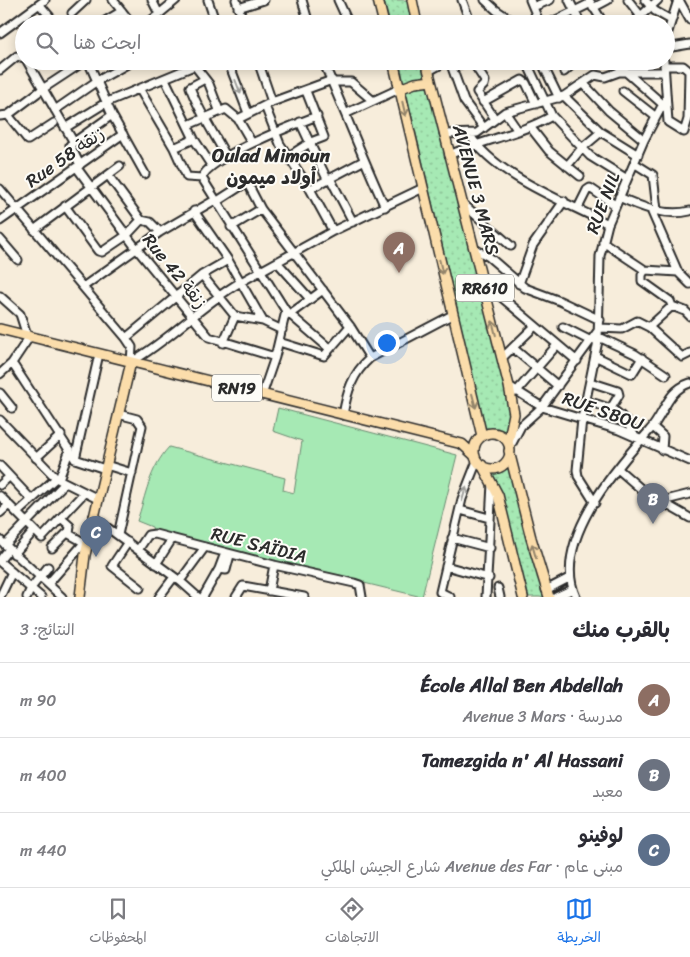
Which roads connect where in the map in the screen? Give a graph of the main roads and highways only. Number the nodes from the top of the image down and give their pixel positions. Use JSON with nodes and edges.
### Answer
{"nodes":[{"id":1,"x":378,"y":0,"type":"edge"},
{"id":2,"x":412,"y":0,"type":"edge"},
{"id":3,"x":380,"y":15,"type":"edge"},
{"id":4,"x":415,"y":15,"type":"edge"},
{"id":5,"x":395,"y":70,"type":"edge"},
{"id":6,"x":429,"y":70,"type":"edge"},
{"id":7,"x":431,"y":81,"type":"junction"},
{"id":8,"x":400,"y":89,"type":"junction"},
{"id":9,"x":0,"y":329,"type":"edge"},
{"id":10,"x":131,"y":362,"type":"junction"},
{"id":11,"x":480,"y":437,"type":"junction"},
{"id":12,"x":462,"y":444,"type":"junction"},
{"id":13,"x":509,"y":448,"type":"junction"},
{"id":14,"x":478,"y":461,"type":"junction"},
{"id":15,"x":548,"y":594,"type":"edge"},
{"id":16,"x":80,"y":597,"type":"edge"},
{"id":17,"x":523,"y":597,"type":"edge"}],
"edges":[{"from":1,"to":3,"type":"main road"},
{"from":2,"to":4,"type":"main road"},
{"from":5,"to":8,"type":"main road","number":"RR610"},
{"from":6,"to":7,"type":"main road","name":"AVENUE 3 MARS","number":"RR610"},
{"from":7,"to":8,"type":"main road"},
{"from":13,"to":7,"type":"main road","name":"AVENUE 3 MARS","number":"RR610","one_way":true},
{"from":8,"to":11,"type":"main road","number":"RR610","one_way":true},
{"from":9,"to":10,"type":"main road","number":"RN19"},
{"from":10,"to":12,"type":"main road","number":"RN19"},
{"from":10,"to":16,"type":"main road"},
{"from":11,"to":12,"type":"main road"},
{"from":11,"to":13,"type":"main road"},
{"from":11,"to":14,"type":"main road"},
{"from":12,"to":14,"type":"main road","number":"RN19"},
{"from":13,"to":14,"type":"main road"},
{"from":15,"to":13,"type":"main road","name":"AVENUE 3 MARS","one_way":true},
{"from":14,"to":17,"type":"main road","number":"RN19"}]}
